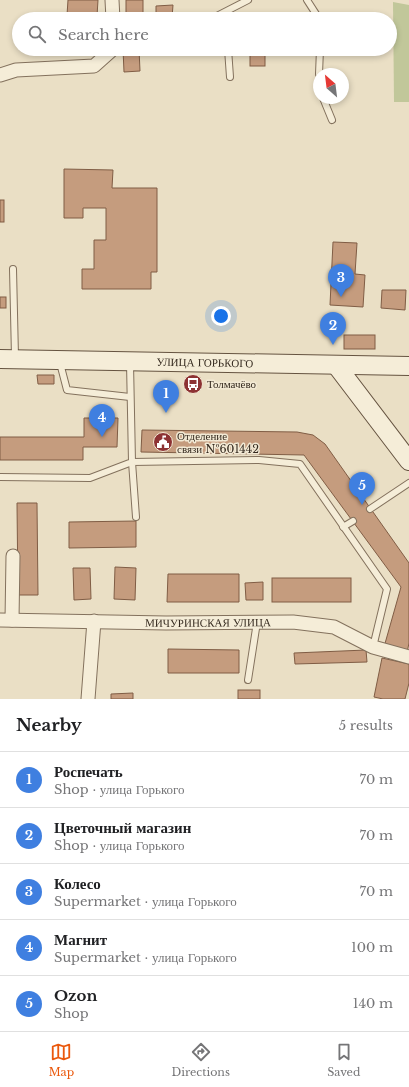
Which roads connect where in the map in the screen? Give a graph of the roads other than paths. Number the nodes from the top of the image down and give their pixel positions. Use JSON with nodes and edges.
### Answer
{"nodes":[{"id":1,"x":112,"y":0,"type":"edge"},
{"id":2,"x":248,"y":0,"type":"edge"},
{"id":3,"x":307,"y":0,"type":"edge"},
{"id":4,"x":113,"y":12,"type":"edge"},
{"id":5,"x":225,"y":12,"type":"edge"},
{"id":6,"x":315,"y":12,"type":"edge"},
{"id":7,"x":106,"y":56,"type":"edge"},
{"id":8,"x":228,"y":56,"type":"edge"},
{"id":9,"x":320,"y":56,"type":"edge"},
{"id":10,"x":319,"y":68,"type":"edge"},
{"id":11,"x":0,"y":75,"type":"edge"},
{"id":12,"x":230,"y":77,"type":"dead end"},
{"id":13,"x":325,"y":104,"type":"edge"},
{"id":14,"x":332,"y":120,"type":"dead end"},
{"id":15,"x":13,"y":269,"type":"dead end"},
{"id":16,"x":8,"y":359,"type":"edge"},
{"id":17,"x":60,"y":361,"type":"junction"},
{"id":18,"x":130,"y":363,"type":"junction"},
{"id":19,"x":336,"y":365,"type":"junction"},
{"id":20,"x":409,"y":366,"type":"edge"},
{"id":21,"x":130,"y":397,"type":"junction"},
{"id":22,"x":409,"y":461,"type":"edge"},
{"id":23,"x":132,"y":462,"type":"junction"},
{"id":24,"x":0,"y":477,"type":"edge"},
{"id":25,"x":409,"y":482,"type":"edge"},
{"id":26,"x":370,"y":509,"type":"dead end"},
{"id":27,"x":136,"y":517,"type":"dead end"},
{"id":28,"x":352,"y":521,"type":"dead end"},
{"id":29,"x":343,"y":527,"type":"junction"},
{"id":30,"x":12,"y":556,"type":"dead end"},
{"id":31,"x":6,"y":620,"type":"edge"},
{"id":32,"x":94,"y":621,"type":"junction"},
{"id":33,"x":257,"y":622,"type":"junction"},
{"id":34,"x":373,"y":646,"type":"junction"},
{"id":35,"x":409,"y":657,"type":"edge"},
{"id":36,"x":248,"y":680,"type":"dead end"},
{"id":37,"x":88,"y":699,"type":"edge"}],
"edges":[{"from":1,"to":4,"type":"street"},
{"from":2,"to":5,"type":"lane"},
{"from":3,"to":6,"type":"lane"},
{"from":7,"to":11,"type":"street"},
{"from":8,"to":12,"type":"lane"},
{"from":9,"to":10,"type":"lane"},
{"from":13,"to":14,"type":"lane"},
{"from":15,"to":16,"type":"lane"},
{"from":16,"to":17,"type":"main road","name":"УЛИЦА ГОРЬКОГО"},
{"from":17,"to":18,"type":"main road","name":"УЛИЦА ГОРЬКОГО"},
{"from":17,"to":21,"type":"lane"},
{"from":18,"to":19,"type":"main road","name":"УЛИЦА ГОРЬКОГО"},
{"from":18,"to":21,"type":"lane"},
{"from":19,"to":20,"type":"main road","name":"УЛИЦА ГОРЬКОГО"},
{"from":19,"to":22,"type":"main road"},
{"from":21,"to":23,"type":"lane"},
{"from":23,"to":24,"type":"lane"},
{"from":23,"to":27,"type":"lane"},
{"from":23,"to":29,"type":"lane"},
{"from":25,"to":26,"type":"lane"},
{"from":28,"to":29,"type":"lane"},
{"from":29,"to":34,"type":"lane"},
{"from":30,"to":31,"type":"street"},
{"from":31,"to":32,"type":"street","name":"МИЧУРИНСКАЯ УЛИЦА"},
{"from":32,"to":33,"type":"street","name":"МИЧУРИНСКАЯ УЛИЦА"},
{"from":32,"to":37,"type":"street"},
{"from":33,"to":34,"type":"street","name":"МИЧУРИНСКАЯ УЛИЦА"},
{"from":33,"to":36,"type":"lane"},
{"from":34,"to":35,"type":"street","name":"МИЧУРИНСКАЯ УЛИЦА"}]}
